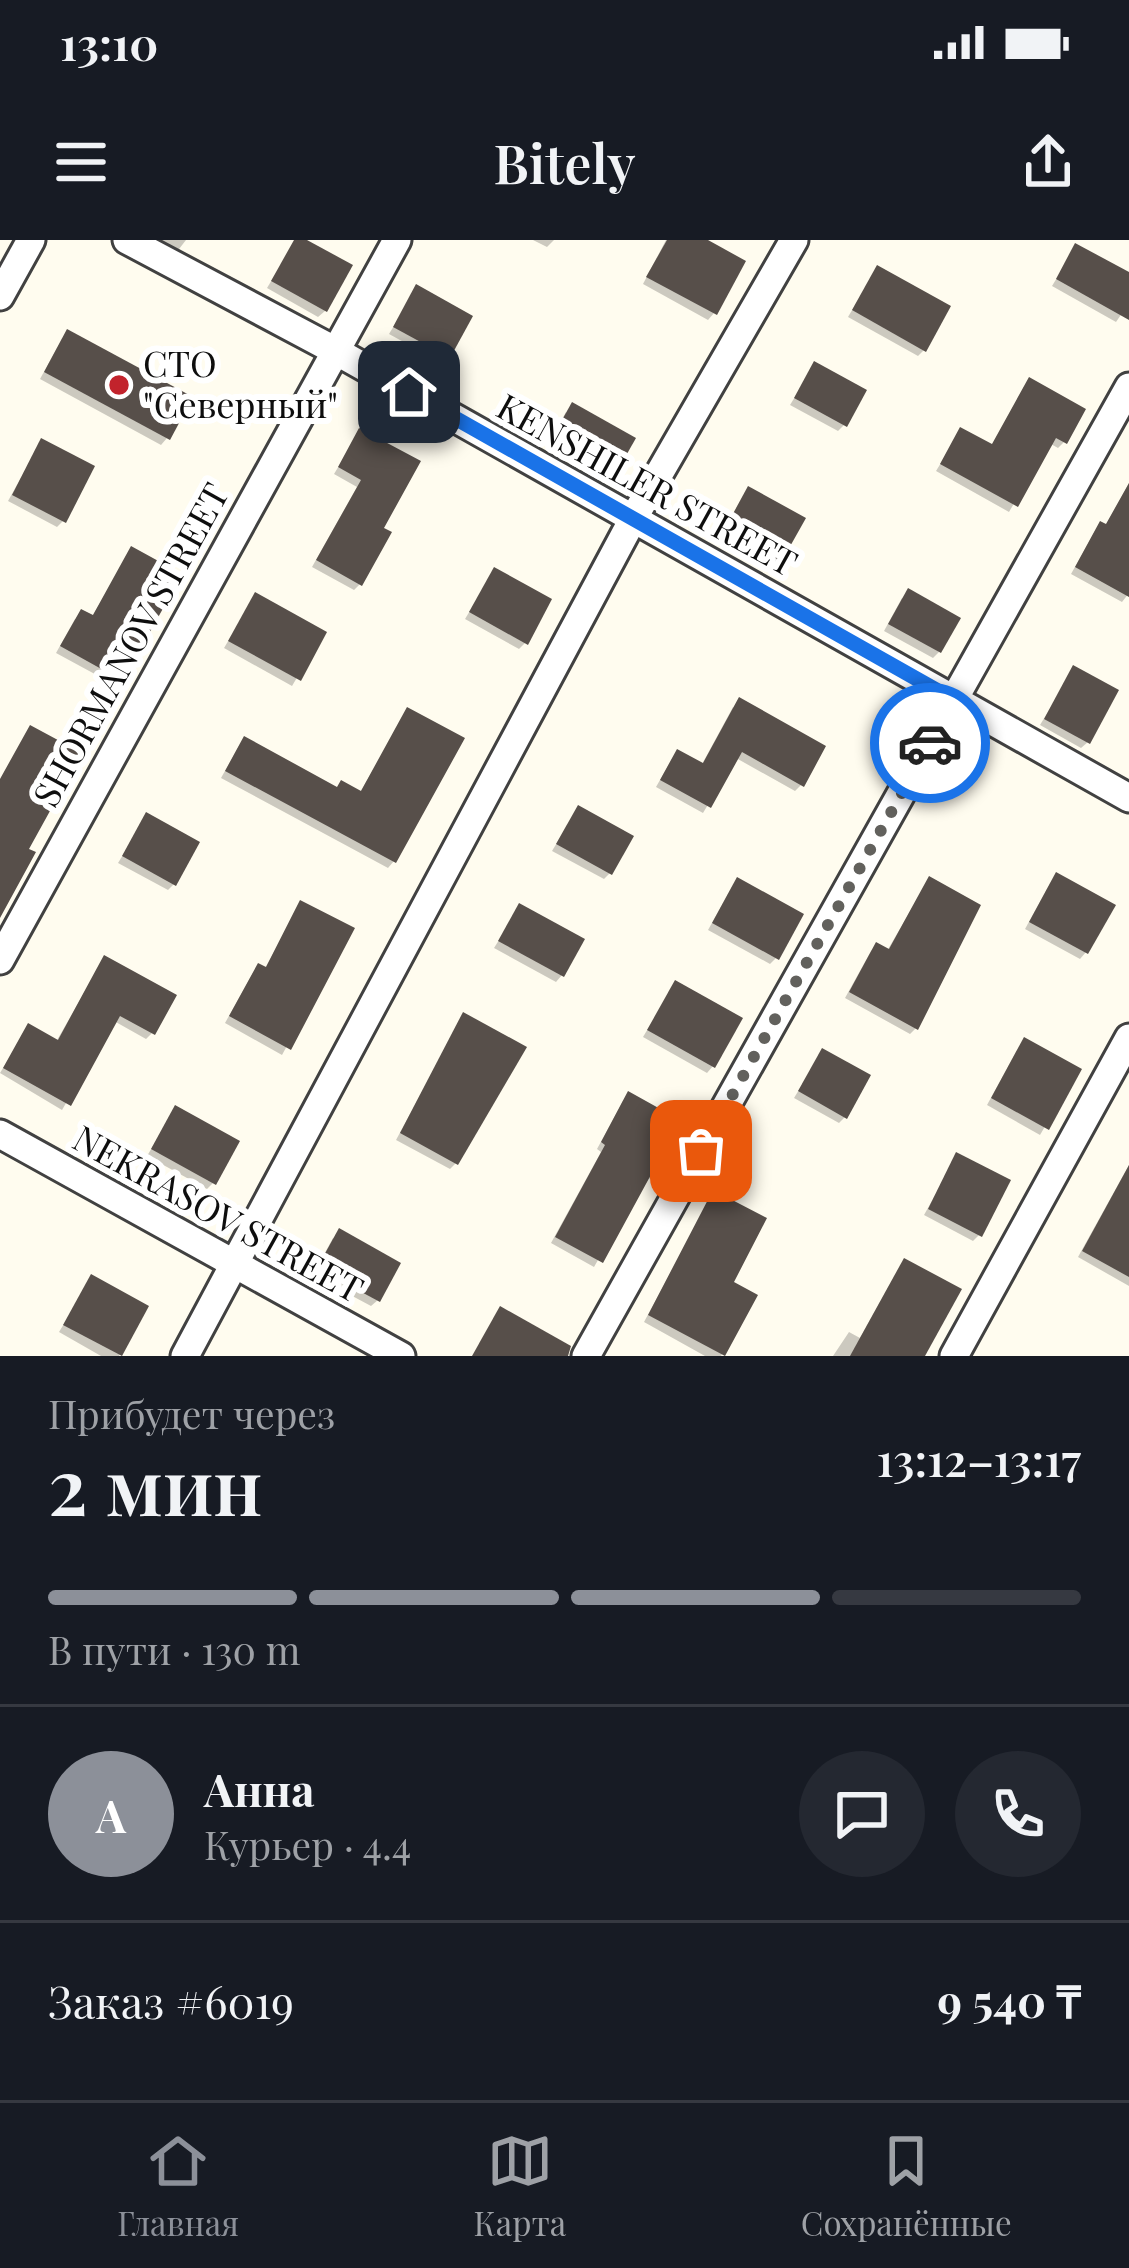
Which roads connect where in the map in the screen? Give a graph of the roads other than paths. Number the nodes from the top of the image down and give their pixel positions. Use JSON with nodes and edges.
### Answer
{"nodes":[{"id":1,"x":31,"y":240,"type":"edge"},
{"id":2,"x":127,"y":240,"type":"edge"},
{"id":3,"x":397,"y":240,"type":"edge"},
{"id":4,"x":794,"y":240,"type":"edge"},
{"id":5,"x":0,"y":296,"type":"edge"},
{"id":6,"x":334,"y":350,"type":"junction"},
{"id":7,"x":1129,"y":387,"type":"edge"},
{"id":8,"x":633,"y":519,"type":"junction"},
{"id":9,"x":954,"y":700,"type":"junction"},
{"id":10,"x":1129,"y":798,"type":"edge"},
{"id":11,"x":0,"y":960,"type":"edge"},
{"id":12,"x":1129,"y":1038,"type":"edge"},
{"id":13,"x":0,"y":1134,"type":"edge"},
{"id":14,"x":236,"y":1265,"type":"junction"},
{"id":15,"x":185,"y":1356,"type":"edge"},
{"id":16,"x":401,"y":1356,"type":"edge"},
{"id":17,"x":586,"y":1356,"type":"edge"},
{"id":18,"x":954,"y":1356,"type":"edge"}],
"edges":[{"from":1,"to":5,"type":"street"},
{"from":2,"to":6,"type":"street","name":"KENSHILER STREET"},
{"from":3,"to":6,"type":"street","name":"SHORMANOV STREET"},
{"from":4,"to":8,"type":"street"},
{"from":6,"to":8,"type":"street","name":"KENSHILER STREET"},
{"from":6,"to":11,"type":"street","name":"SHORMANOV STREET"},
{"from":7,"to":9,"type":"street"},
{"from":8,"to":9,"type":"street","name":"KENSHILER STREET"},
{"from":8,"to":14,"type":"street"},
{"from":9,"to":10,"type":"street","name":"KENSHILER STREET"},
{"from":9,"to":17,"type":"street"},
{"from":12,"to":18,"type":"street"},
{"from":13,"to":14,"type":"street","name":"NEKRASOV STREET"},
{"from":14,"to":15,"type":"street"},
{"from":14,"to":16,"type":"street","name":"NEKRASOV STREET"}]}
